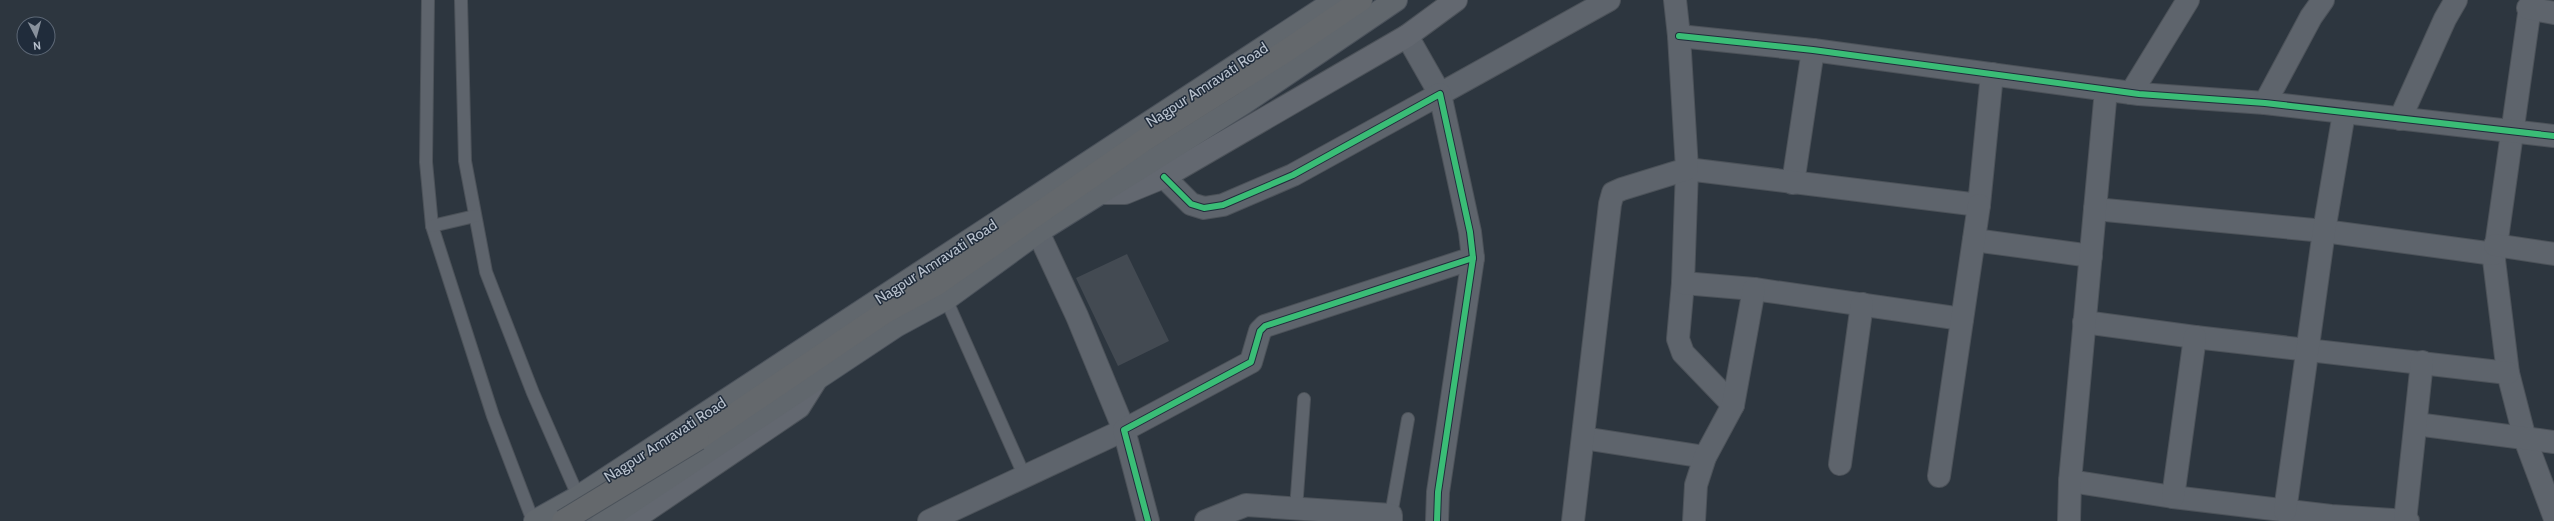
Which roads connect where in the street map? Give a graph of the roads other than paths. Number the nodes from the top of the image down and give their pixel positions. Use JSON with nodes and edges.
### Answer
{"nodes":[{"id":1,"x":428,"y":0,"type":"edge"},
{"id":2,"x":461,"y":0,"type":"edge"},
{"id":3,"x":1336,"y":0,"type":"edge"},
{"id":4,"x":1361,"y":0,"type":"edge"},
{"id":5,"x":1396,"y":0,"type":"edge"},
{"id":6,"x":1456,"y":0,"type":"edge"},
{"id":7,"x":1608,"y":0,"type":"edge"},
{"id":8,"x":1675,"y":0,"type":"edge"},
{"id":9,"x":2188,"y":0,"type":"edge"},
{"id":10,"x":2323,"y":0,"type":"edge"},
{"id":11,"x":2456,"y":0,"type":"edge"},
{"id":12,"x":2530,"y":4,"type":"edge"},
{"id":13,"x":2554,"y":13,"type":"edge"},
{"id":14,"x":1407,"y":36,"type":"junction"},
{"id":15,"x":1679,"y":36,"type":"junction"},
{"id":16,"x":1813,"y":50,"type":"junction"},
{"id":17,"x":1992,"y":74,"type":"junction"},
{"id":18,"x":2106,"y":90,"type":"junction"},
{"id":19,"x":2131,"y":93,"type":"junction"},
{"id":20,"x":1440,"y":94,"type":"junction"},
{"id":21,"x":2265,"y":103,"type":"junction"},
{"id":22,"x":2344,"y":113,"type":"junction"},
{"id":23,"x":2400,"y":119,"type":"junction"},
{"id":24,"x":2512,"y":131,"type":"junction"},
{"id":25,"x":2554,"y":136,"type":"edge"},
{"id":26,"x":1687,"y":169,"type":"junction"},
{"id":27,"x":1164,"y":177,"type":"junction"},
{"id":28,"x":1793,"y":183,"type":"junction"},
{"id":29,"x":1098,"y":193,"type":"junction"},
{"id":30,"x":1979,"y":205,"type":"junction"},
{"id":31,"x":2095,"y":209,"type":"junction"},
{"id":32,"x":475,"y":216,"type":"junction"},
{"id":33,"x":432,"y":226,"type":"junction"},
{"id":34,"x":2324,"y":231,"type":"junction"},
{"id":35,"x":1038,"y":232,"type":"junction"},
{"id":36,"x":1974,"y":240,"type":"junction"},
{"id":37,"x":2494,"y":249,"type":"junction"},
{"id":38,"x":2554,"y":254,"type":"edge"},
{"id":39,"x":2091,"y":256,"type":"junction"},
{"id":40,"x":1473,"y":258,"type":"junction"},
{"id":41,"x":1683,"y":283,"type":"junction"},
{"id":42,"x":1754,"y":289,"type":"junction"},
{"id":43,"x":946,"y":299,"type":"junction"},
{"id":44,"x":1862,"y":304,"type":"junction"},
{"id":45,"x":1962,"y":319,"type":"junction"},
{"id":46,"x":2084,"y":322,"type":"junction"},
{"id":47,"x":2196,"y":338,"type":"junction"},
{"id":48,"x":2308,"y":348,"type":"junction"},
{"id":49,"x":2422,"y":362,"type":"junction"},
{"id":50,"x":2508,"y":373,"type":"junction"},
{"id":51,"x":816,"y":380,"type":"junction"},
{"id":52,"x":1304,"y":399,"type":"dead end"},
{"id":53,"x":1733,"y":405,"type":"junction"},
{"id":54,"x":1408,"y":419,"type":"dead end"},
{"id":55,"x":2416,"y":424,"type":"junction"},
{"id":56,"x":1124,"y":430,"type":"junction"},
{"id":57,"x":1583,"y":438,"type":"junction"},
{"id":58,"x":2525,"y":439,"type":"junction"},
{"id":59,"x":2554,"y":442,"type":"edge"},
{"id":60,"x":1705,"y":458,"type":"junction"},
{"id":61,"x":1840,"y":464,"type":"dead end"},
{"id":62,"x":1024,"y":475,"type":"junction"},
{"id":63,"x":1938,"y":476,"type":"dead end"},
{"id":64,"x":2070,"y":481,"type":"junction"},
{"id":65,"x":578,"y":497,"type":"junction"},
{"id":66,"x":2173,"y":497,"type":"junction"},
{"id":67,"x":2285,"y":511,"type":"junction"},
{"id":68,"x":1296,"y":515,"type":"edge"},
{"id":69,"x":2554,"y":516,"type":"edge"},
{"id":70,"x":1391,"y":518,"type":"edge"},
{"id":71,"x":534,"y":521,"type":"edge"},
{"id":72,"x":563,"y":521,"type":"edge"},
{"id":73,"x":589,"y":521,"type":"edge"},
{"id":74,"x":603,"y":521,"type":"edge"},
{"id":75,"x":631,"y":521,"type":"edge"},
{"id":76,"x":929,"y":521,"type":"edge"},
{"id":77,"x":1148,"y":521,"type":"edge"},
{"id":78,"x":1206,"y":521,"type":"edge"},
{"id":79,"x":1437,"y":521,"type":"edge"},
{"id":80,"x":1573,"y":521,"type":"edge"},
{"id":81,"x":1694,"y":521,"type":"edge"},
{"id":82,"x":2069,"y":521,"type":"edge"},
{"id":83,"x":2406,"y":521,"type":"edge"}],
"edges":[{"from":1,"to":33,"type":"lane"},
{"from":2,"to":32,"type":"lane"},
{"from":3,"to":65,"type":"main road","name":"Nagpur Amravati Road"},
{"from":4,"to":72,"type":"highway","bridge":true},
{"from":5,"to":29,"type":"main road"},
{"from":6,"to":14,"type":"street"},
{"from":7,"to":20,"type":"street"},
{"from":8,"to":15,"type":"street"},
{"from":9,"to":19,"type":"street"},
{"from":10,"to":21,"type":"street"},
{"from":11,"to":23,"type":"street"},
{"from":12,"to":13,"type":"street"},
{"from":12,"to":24,"type":"street"},
{"from":14,"to":20,"type":"street"},
{"from":14,"to":27,"type":"street"},
{"from":15,"to":16,"type":"street"},
{"from":15,"to":26,"type":"street"},
{"from":16,"to":17,"type":"street"},
{"from":16,"to":28,"type":"street"},
{"from":17,"to":18,"type":"street"},
{"from":17,"to":30,"type":"street"},
{"from":18,"to":19,"type":"street"},
{"from":18,"to":31,"type":"street"},
{"from":19,"to":21,"type":"street"},
{"from":20,"to":27,"type":"street"},
{"from":20,"to":40,"type":"street"},
{"from":21,"to":22,"type":"street"},
{"from":22,"to":23,"type":"street"},
{"from":22,"to":34,"type":"street"},
{"from":23,"to":24,"type":"street"},
{"from":24,"to":25,"type":"street"},
{"from":24,"to":37,"type":"street"},
{"from":26,"to":28,"type":"street"},
{"from":26,"to":41,"type":"street"},
{"from":26,"to":57,"type":"street"},
{"from":27,"to":29,"type":"street"},
{"from":28,"to":30,"type":"street"},
{"from":29,"to":35,"type":"main road"},
{"from":30,"to":36,"type":"street"},
{"from":31,"to":34,"type":"street"},
{"from":31,"to":39,"type":"street"},
{"from":32,"to":33,"type":"lane"},
{"from":32,"to":65,"type":"lane"},
{"from":33,"to":71,"type":"lane"},
{"from":34,"to":37,"type":"street"},
{"from":34,"to":48,"type":"street"},
{"from":35,"to":43,"type":"main road"},
{"from":35,"to":56,"type":"street"},
{"from":36,"to":39,"type":"street"},
{"from":36,"to":45,"type":"street"},
{"from":37,"to":38,"type":"street"},
{"from":37,"to":50,"type":"street"},
{"from":39,"to":46,"type":"street"},
{"from":40,"to":56,"type":"street"},
{"from":40,"to":79,"type":"street"},
{"from":41,"to":42,"type":"street"},
{"from":41,"to":53,"type":"street"},
{"from":42,"to":44,"type":"street"},
{"from":42,"to":53,"type":"street"},
{"from":43,"to":51,"type":"main road"},
{"from":43,"to":62,"type":"lane"},
{"from":44,"to":45,"type":"street"},
{"from":44,"to":61,"type":"street"},
{"from":45,"to":63,"type":"street"},
{"from":46,"to":47,"type":"street"},
{"from":46,"to":64,"type":"street"},
{"from":47,"to":48,"type":"street"},
{"from":47,"to":66,"type":"street"},
{"from":48,"to":49,"type":"street"},
{"from":48,"to":67,"type":"street"},
{"from":49,"to":50,"type":"street"},
{"from":49,"to":55,"type":"street"},
{"from":50,"to":58,"type":"street"},
{"from":51,"to":74,"type":"main road"},
{"from":51,"to":75,"type":"street"},
{"from":52,"to":68,"type":"lane"},
{"from":53,"to":60,"type":"street"},
{"from":54,"to":70,"type":"lane"},
{"from":55,"to":58,"type":"street"},
{"from":55,"to":83,"type":"street"},
{"from":56,"to":62,"type":"street"},
{"from":56,"to":77,"type":"street"},
{"from":57,"to":60,"type":"street"},
{"from":57,"to":80,"type":"street"},
{"from":58,"to":59,"type":"street"},
{"from":58,"to":69,"type":"street"},
{"from":60,"to":81,"type":"street"},
{"from":62,"to":76,"type":"street"},
{"from":64,"to":66,"type":"street"},
{"from":64,"to":82,"type":"street"},
{"from":65,"to":71,"type":"main road","name":"Nagpur Amravati Road"},
{"from":65,"to":73,"type":"lane"},
{"from":66,"to":67,"type":"street"},
{"from":67,"to":83,"type":"street"},
{"from":68,"to":70,"type":"street"},
{"from":68,"to":78,"type":"street"}]}
